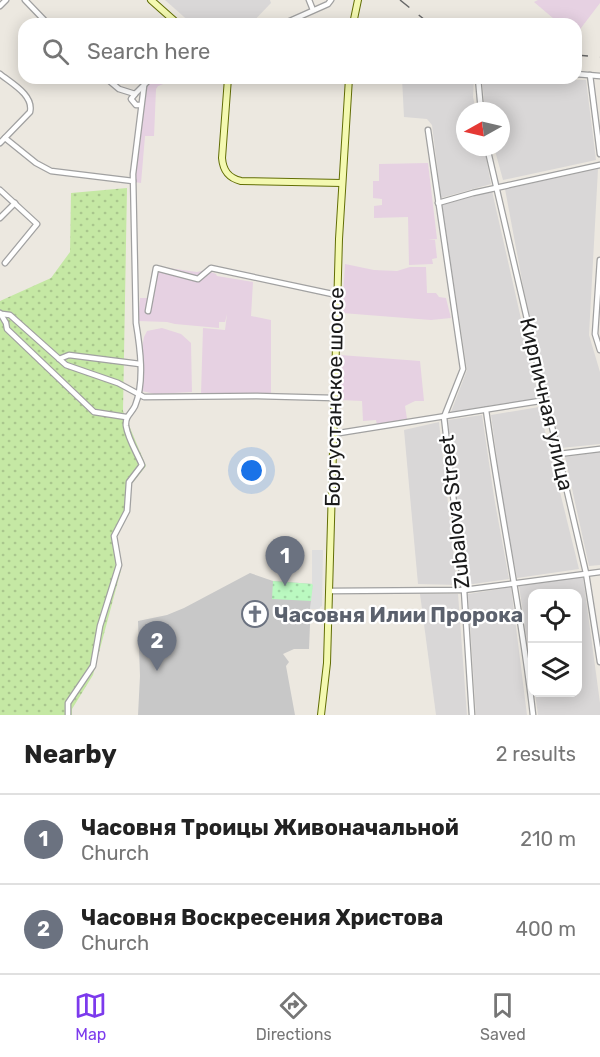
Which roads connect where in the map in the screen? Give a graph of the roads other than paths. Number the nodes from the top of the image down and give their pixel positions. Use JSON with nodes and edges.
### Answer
{"nodes":[{"id":1,"x":6,"y":0,"type":"edge"},
{"id":2,"x":25,"y":0,"type":"edge"},
{"id":3,"x":151,"y":0,"type":"edge"},
{"id":4,"x":309,"y":0,"type":"edge"},
{"id":5,"x":331,"y":0,"type":"edge"},
{"id":6,"x":358,"y":0,"type":"edge"},
{"id":7,"x":0,"y":6,"type":"edge"},
{"id":8,"x":313,"y":10,"type":"junction"},
{"id":9,"x":42,"y":18,"type":"edge"},
{"id":10,"x":171,"y":18,"type":"edge"},
{"id":11,"x":296,"y":18,"type":"edge"},
{"id":12,"x":354,"y":18,"type":"edge"},
{"id":13,"x":0,"y":74,"type":"edge"},
{"id":14,"x":582,"y":74,"type":"edge"},
{"id":15,"x":590,"y":75,"type":"junction"},
{"id":16,"x":600,"y":76,"type":"edge"},
{"id":17,"x":113,"y":84,"type":"edge"},
{"id":18,"x":228,"y":84,"type":"edge"},
{"id":19,"x":349,"y":84,"type":"edge"},
{"id":20,"x":478,"y":84,"type":"edge"},
{"id":21,"x":144,"y":86,"type":"joint"},
{"id":22,"x":135,"y":94,"type":"junction"},
{"id":23,"x":479,"y":102,"type":"edge"},
{"id":24,"x":141,"y":105,"type":"junction"},
{"id":25,"x":428,"y":130,"type":"dead end"},
{"id":26,"x":5,"y":138,"type":"junction"},
{"id":27,"x":0,"y":143,"type":"edge"},
{"id":28,"x":600,"y":152,"type":"edge"},
{"id":29,"x":489,"y":156,"type":"edge"},
{"id":30,"x":600,"y":165,"type":"edge"},
{"id":31,"x":133,"y":181,"type":"junction"},
{"id":32,"x":342,"y":183,"type":"junction"},
{"id":33,"x":497,"y":187,"type":"junction"},
{"id":34,"x":0,"y":190,"type":"edge"},
{"id":35,"x":15,"y":203,"type":"junction"},
{"id":36,"x":438,"y":203,"type":"junction"},
{"id":37,"x":0,"y":218,"type":"edge"},
{"id":38,"x":600,"y":260,"type":"edge"},
{"id":39,"x":5,"y":263,"type":"dead end"},
{"id":40,"x":337,"y":295,"type":"junction"},
{"id":41,"x":148,"y":311,"type":"dead end"},
{"id":42,"x":1,"y":314,"type":"edge"},
{"id":43,"x":600,"y":350,"type":"edge"},
{"id":44,"x":59,"y":359,"type":"junction"},
{"id":45,"x":140,"y":364,"type":"junction"},
{"id":46,"x":137,"y":395,"type":"junction"},
{"id":47,"x":334,"y":398,"type":"junction"},
{"id":48,"x":546,"y":400,"type":"junction"},
{"id":49,"x":486,"y":410,"type":"junction"},
{"id":50,"x":126,"y":417,"type":"junction"},
{"id":51,"x":444,"y":417,"type":"junction"},
{"id":52,"x":333,"y":434,"type":"junction"},
{"id":53,"x":600,"y":449,"type":"edge"},
{"id":54,"x":559,"y":454,"type":"junction"},
{"id":55,"x":600,"y":572,"type":"edge"},
{"id":56,"x":586,"y":573,"type":"junction"},
{"id":57,"x":514,"y":582,"type":"junction"},
{"id":58,"x":464,"y":590,"type":"junction"},
{"id":59,"x":329,"y":591,"type":"junction"},
{"id":60,"x":600,"y":662,"type":"edge"},
{"id":61,"x":68,"y":715,"type":"edge"},
{"id":62,"x":321,"y":715,"type":"edge"},
{"id":63,"x":472,"y":715,"type":"edge"},
{"id":64,"x":533,"y":715,"type":"edge"}],
"edges":[{"from":1,"to":7,"type":"street"},
{"from":2,"to":9,"type":"street"},
{"from":3,"to":10,"type":"street"},
{"from":4,"to":8,"type":"street"},
{"from":5,"to":8,"type":"street"},
{"from":6,"to":12,"type":"street"},
{"from":8,"to":11,"type":"street"},
{"from":13,"to":26,"type":"street"},
{"from":14,"to":15,"type":"street"},
{"from":15,"to":16,"type":"street"},
{"from":15,"to":28,"type":"street"},
{"from":17,"to":22,"type":"street"},
{"from":18,"to":32,"type":"street"},
{"from":19,"to":32,"type":"street","name":"Боргустанское шоссе"},
{"from":20,"to":23,"type":"street"},
{"from":21,"to":22,"type":"street"},
{"from":21,"to":24,"type":"street"},
{"from":22,"to":24,"type":"street"},
{"from":24,"to":31,"type":"street"},
{"from":25,"to":36,"type":"street"},
{"from":26,"to":27,"type":"street"},
{"from":26,"to":31,"type":"street"},
{"from":29,"to":33,"type":"street","name":"Кирпичная улица"},
{"from":30,"to":33,"type":"street"},
{"from":31,"to":45,"type":"street"},
{"from":32,"to":40,"type":"street","name":"Боргустанское шоссе"},
{"from":33,"to":36,"type":"street"},
{"from":33,"to":48,"type":"street","name":"Кирпичная улица"},
{"from":34,"to":35,"type":"street"},
{"from":35,"to":37,"type":"street"},
{"from":35,"to":39,"type":"street"},
{"from":36,"to":51,"type":"street"},
{"from":38,"to":43,"type":"street"},
{"from":40,"to":41,"type":"street"},
{"from":40,"to":47,"type":"street","name":"Боргустанское шоссе"},
{"from":42,"to":44,"type":"street"},
{"from":42,"to":50,"type":"street"},
{"from":44,"to":45,"type":"street"},
{"from":44,"to":46,"type":"street"},
{"from":45,"to":46,"type":"street"},
{"from":46,"to":47,"type":"street"},
{"from":46,"to":50,"type":"street"},
{"from":47,"to":52,"type":"street","name":"Боргустанское шоссе"},
{"from":48,"to":49,"type":"street"},
{"from":48,"to":54,"type":"street","name":"Кирпичная улица"},
{"from":49,"to":51,"type":"street"},
{"from":49,"to":57,"type":"street"},
{"from":50,"to":61,"type":"street"},
{"from":51,"to":52,"type":"street"},
{"from":51,"to":58,"type":"street","name":"Zubalova Street"},
{"from":52,"to":59,"type":"street","name":"Боргустанское шоссе"},
{"from":53,"to":54,"type":"street"},
{"from":54,"to":56,"type":"street","name":"Кирпичная улица"},
{"from":55,"to":56,"type":"street"},
{"from":56,"to":57,"type":"street"},
{"from":56,"to":60,"type":"street","name":"Кирпичная улица"},
{"from":57,"to":58,"type":"street"},
{"from":57,"to":64,"type":"street"},
{"from":58,"to":59,"type":"street"},
{"from":58,"to":63,"type":"street","name":"Zubalova Street"},
{"from":59,"to":62,"type":"street","name":"Боргустанское шоссе"}]}
